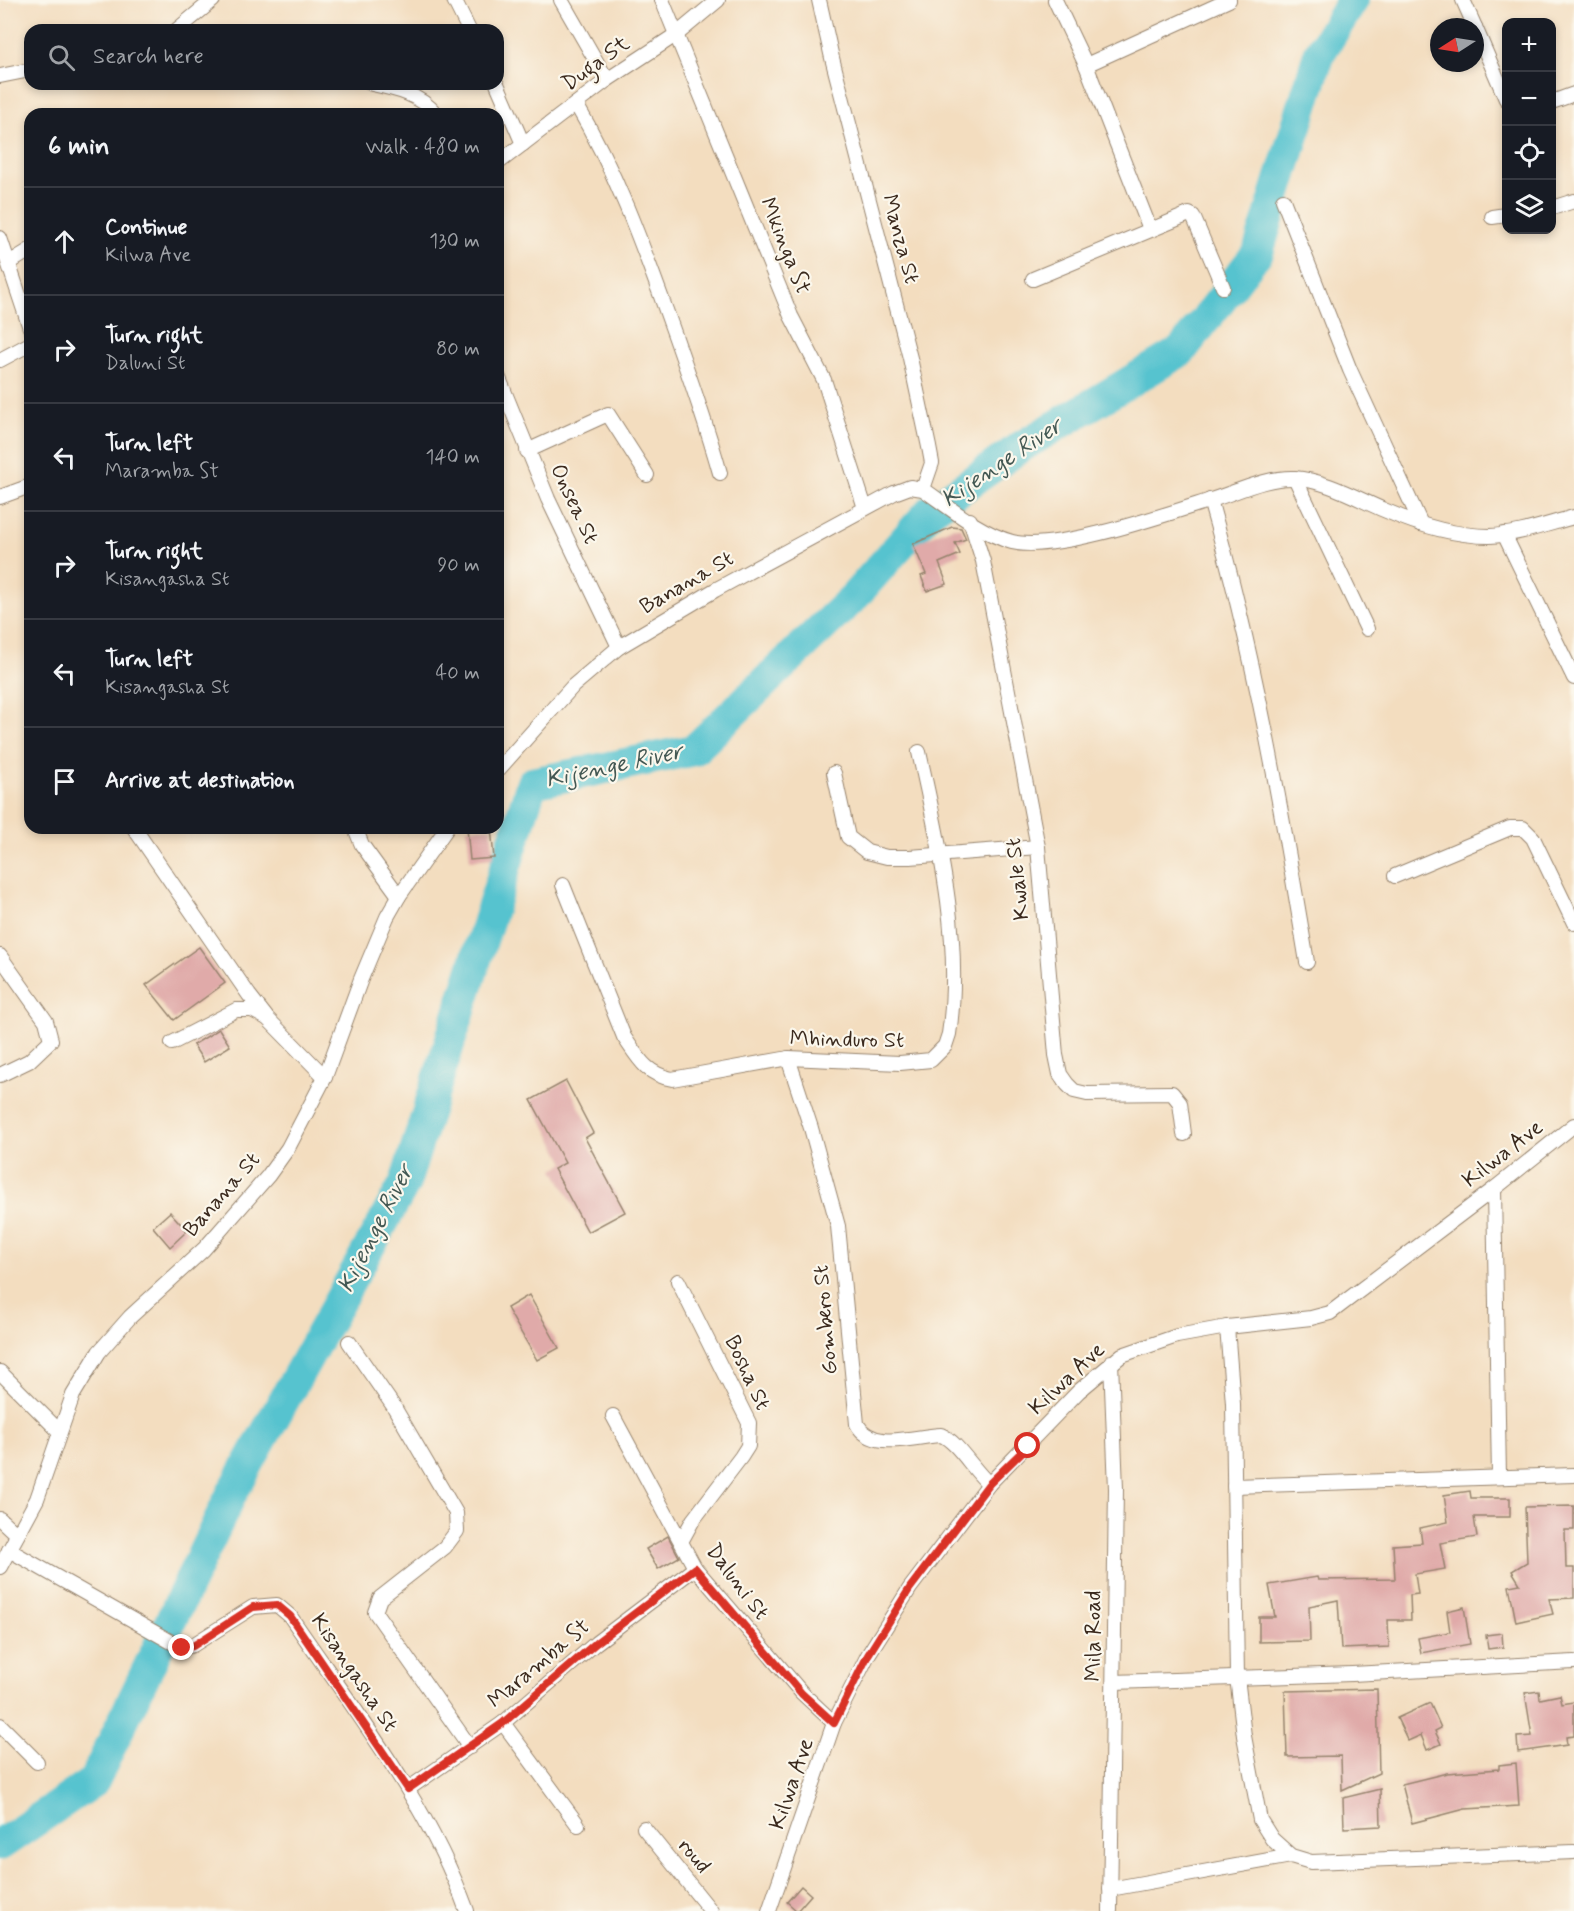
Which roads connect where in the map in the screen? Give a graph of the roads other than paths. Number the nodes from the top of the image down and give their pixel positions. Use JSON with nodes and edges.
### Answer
{"nodes":[{"id":1,"x":213,"y":0,"type":"edge"},
{"id":2,"x":454,"y":0,"type":"edge"},
{"id":3,"x":561,"y":0,"type":"edge"},
{"id":4,"x":663,"y":0,"type":"edge"},
{"id":5,"x":718,"y":0,"type":"edge"},
{"id":6,"x":819,"y":0,"type":"edge"},
{"id":7,"x":1055,"y":0,"type":"edge"},
{"id":8,"x":1229,"y":0,"type":"edge"},
{"id":9,"x":1463,"y":0,"type":"edge"},
{"id":10,"x":197,"y":5,"type":"edge"},
{"id":11,"x":1471,"y":18,"type":"edge"},
{"id":12,"x":182,"y":24,"type":"edge"},
{"id":13,"x":467,"y":24,"type":"edge"},
{"id":14,"x":677,"y":34,"type":"junction"},
{"id":15,"x":1484,"y":48,"type":"edge"},
{"id":16,"x":1086,"y":65,"type":"junction"},
{"id":17,"x":24,"y":71,"type":"edge"},
{"id":18,"x":0,"y":76,"type":"edge"},
{"id":19,"x":607,"y":80,"type":"junction"},
{"id":20,"x":399,"y":90,"type":"edge"},
{"id":21,"x":500,"y":90,"type":"edge"},
{"id":22,"x":1502,"y":90,"type":"edge"},
{"id":23,"x":1574,"y":94,"type":"edge"},
{"id":24,"x":1556,"y":100,"type":"edge"},
{"id":25,"x":576,"y":104,"type":"junction"},
{"id":26,"x":429,"y":108,"type":"edge"},
{"id":27,"x":523,"y":144,"type":"junction"},
{"id":28,"x":504,"y":158,"type":"edge"},
{"id":29,"x":1283,"y":200,"type":"dead end"},
{"id":30,"x":1574,"y":201,"type":"edge"},
{"id":31,"x":1556,"y":204,"type":"edge"},
{"id":32,"x":1150,"y":229,"type":"junction"},
{"id":33,"x":0,"y":238,"type":"edge"},
{"id":34,"x":24,"y":254,"type":"edge"},
{"id":35,"x":9,"y":263,"type":"junction"},
{"id":36,"x":1033,"y":279,"type":"dead end"},
{"id":37,"x":1222,"y":288,"type":"dead end"},
{"id":38,"x":24,"y":309,"type":"edge"},
{"id":39,"x":24,"y":347,"type":"edge"},
{"id":40,"x":0,"y":360,"type":"edge"},
{"id":41,"x":504,"y":392,"type":"edge"},
{"id":42,"x":527,"y":451,"type":"junction"},
{"id":43,"x":720,"y":473,"type":"dead end"},
{"id":44,"x":647,"y":475,"type":"dead end"},
{"id":45,"x":1295,"y":478,"type":"junction"},
{"id":46,"x":24,"y":488,"type":"edge"},
{"id":47,"x":927,"y":492,"type":"junction"},
{"id":48,"x":0,"y":497,"type":"edge"},
{"id":49,"x":1210,"y":500,"type":"junction"},
{"id":50,"x":865,"y":508,"type":"junction"},
{"id":51,"x":1574,"y":517,"type":"edge"},
{"id":52,"x":970,"y":520,"type":"junction"},
{"id":53,"x":1421,"y":524,"type":"junction"},
{"id":54,"x":1504,"y":534,"type":"junction"},
{"id":55,"x":1367,"y":629,"type":"dead end"},
{"id":56,"x":619,"y":647,"type":"junction"},
{"id":57,"x":1574,"y":678,"type":"edge"},
{"id":58,"x":919,"y":752,"type":"dead end"},
{"id":59,"x":504,"y":763,"type":"edge"},
{"id":60,"x":834,"y":773,"type":"dead end"},
{"id":61,"x":138,"y":834,"type":"edge"},
{"id":62,"x":357,"y":834,"type":"edge"},
{"id":63,"x":443,"y":834,"type":"edge"},
{"id":64,"x":1038,"y":847,"type":"junction"},
{"id":65,"x":942,"y":854,"type":"junction"},
{"id":66,"x":1395,"y":876,"type":"dead end"},
{"id":67,"x":563,"y":885,"type":"dead end"},
{"id":68,"x":399,"y":896,"type":"junction"},
{"id":69,"x":1574,"y":922,"type":"edge"},
{"id":70,"x":0,"y":956,"type":"edge"},
{"id":71,"x":1307,"y":962,"type":"dead end"},
{"id":72,"x":267,"y":1018,"type":"junction"},
{"id":73,"x":172,"y":1042,"type":"dead end"},
{"id":74,"x":788,"y":1058,"type":"junction"},
{"id":75,"x":0,"y":1075,"type":"edge"},
{"id":76,"x":325,"y":1077,"type":"junction"},
{"id":77,"x":1574,"y":1125,"type":"edge"},
{"id":78,"x":1184,"y":1134,"type":"dead end"},
{"id":79,"x":1494,"y":1189,"type":"junction"},
{"id":80,"x":678,"y":1281,"type":"dead end"},
{"id":81,"x":1227,"y":1327,"type":"junction"},
{"id":82,"x":349,"y":1342,"type":"dead end"},
{"id":83,"x":1111,"y":1362,"type":"junction"},
{"id":84,"x":0,"y":1372,"type":"edge"},
{"id":85,"x":613,"y":1416,"type":"dead end"},
{"id":86,"x":59,"y":1431,"type":"junction"},
{"id":87,"x":1574,"y":1475,"type":"edge"},
{"id":88,"x":1499,"y":1477,"type":"junction"},
{"id":89,"x":989,"y":1484,"type":"junction"},
{"id":90,"x":1234,"y":1486,"type":"junction"},
{"id":91,"x":0,"y":1520,"type":"edge"},
{"id":92,"x":17,"y":1535,"type":"junction"},
{"id":93,"x":682,"y":1540,"type":"junction"},
{"id":94,"x":9,"y":1550,"type":"junction"},
{"id":95,"x":0,"y":1567,"type":"edge"},
{"id":96,"x":695,"y":1568,"type":"junction"},
{"id":97,"x":1574,"y":1662,"type":"edge"},
{"id":98,"x":1237,"y":1677,"type":"junction"},
{"id":99,"x":1114,"y":1682,"type":"junction"},
{"id":100,"x":503,"y":1723,"type":"junction"},
{"id":101,"x":834,"y":1723,"type":"junction"},
{"id":102,"x":0,"y":1725,"type":"edge"},
{"id":103,"x":470,"y":1748,"type":"junction"},
{"id":104,"x":37,"y":1762,"type":"dead end"},
{"id":105,"x":408,"y":1789,"type":"junction"},
{"id":106,"x":578,"y":1825,"type":"dead end"},
{"id":107,"x":644,"y":1828,"type":"dead end"},
{"id":108,"x":1574,"y":1852,"type":"edge"},
{"id":109,"x":1291,"y":1856,"type":"junction"},
{"id":110,"x":1110,"y":1889,"type":"junction"},
{"id":111,"x":467,"y":1911,"type":"edge"},
{"id":112,"x":711,"y":1911,"type":"edge"},
{"id":113,"x":769,"y":1911,"type":"edge"},
{"id":114,"x":1110,"y":1911,"type":"edge"}],
"edges":[{"from":1,"to":10,"type":"street"},
{"from":2,"to":13,"type":"street"},
{"from":3,"to":19,"type":"street"},
{"from":4,"to":14,"type":"street","name":"Mkinga St"},
{"from":5,"to":14,"type":"street","name":"Duga St"},
{"from":6,"to":47,"type":"street","name":"Manza St"},
{"from":7,"to":16,"type":"street"},
{"from":8,"to":16,"type":"street"},
{"from":9,"to":11,"type":"street"},
{"from":10,"to":12,"type":"street"},
{"from":14,"to":19,"type":"street","name":"Duga St"},
{"from":14,"to":50,"type":"street","name":"Mkinga St"},
{"from":15,"to":22,"type":"street"},
{"from":16,"to":32,"type":"street"},
{"from":17,"to":18,"type":"street"},
{"from":19,"to":25,"type":"street","name":"Duga St"},
{"from":20,"to":26,"type":"street"},
{"from":21,"to":27,"type":"street"},
{"from":23,"to":24,"type":"street"},
{"from":25,"to":27,"type":"street","name":"Duga St"},
{"from":25,"to":43,"type":"street"},
{"from":27,"to":28,"type":"street","name":"Duga St"},
{"from":29,"to":53,"type":"street"},
{"from":30,"to":31,"type":"street"},
{"from":32,"to":36,"type":"street"},
{"from":32,"to":37,"type":"street"},
{"from":33,"to":35,"type":"street"},
{"from":34,"to":35,"type":"street"},
{"from":35,"to":38,"type":"street"},
{"from":39,"to":40,"type":"street"},
{"from":41,"to":42,"type":"street","name":"Onsea St"},
{"from":42,"to":44,"type":"street"},
{"from":42,"to":56,"type":"street","name":"Onsea St"},
{"from":45,"to":49,"type":"street"},
{"from":45,"to":53,"type":"street"},
{"from":45,"to":55,"type":"street"},
{"from":46,"to":48,"type":"street"},
{"from":47,"to":50,"type":"street","name":"Banana St"},
{"from":47,"to":52,"type":"street"},
{"from":49,"to":52,"type":"street"},
{"from":49,"to":71,"type":"street"},
{"from":50,"to":56,"type":"street","name":"Banana St"},
{"from":51,"to":54,"type":"street"},
{"from":52,"to":64,"type":"street","name":"Kwale St"},
{"from":53,"to":54,"type":"street"},
{"from":54,"to":57,"type":"street"},
{"from":56,"to":59,"type":"street","name":"Banana St"},
{"from":58,"to":65,"type":"street","name":"Mhinduro St"},
{"from":60,"to":65,"type":"street"},
{"from":61,"to":72,"type":"street"},
{"from":62,"to":68,"type":"street"},
{"from":63,"to":68,"type":"street","name":"Banana St"},
{"from":64,"to":65,"type":"street"},
{"from":64,"to":78,"type":"street","name":"Kwale St"},
{"from":65,"to":74,"type":"street","name":"Mhinduro St"},
{"from":66,"to":69,"type":"street"},
{"from":67,"to":74,"type":"street","name":"Mhinduro St"},
{"from":68,"to":76,"type":"street","name":"Banana St"},
{"from":70,"to":75,"type":"street"},
{"from":72,"to":73,"type":"street"},
{"from":72,"to":76,"type":"street"},
{"from":74,"to":89,"type":"street","name":"Gombero St"},
{"from":76,"to":86,"type":"street","name":"Banana St"},
{"from":77,"to":79,"type":"street","name":"Kilwa Ave"},
{"from":79,"to":81,"type":"street","name":"Kilwa Ave"},
{"from":79,"to":88,"type":"street"},
{"from":80,"to":93,"type":"street","name":"Bosha St"},
{"from":81,"to":83,"type":"street","name":"Kilwa Ave"},
{"from":81,"to":90,"type":"street"},
{"from":82,"to":103,"type":"street"},
{"from":83,"to":89,"type":"street","name":"Kilwa Ave"},
{"from":83,"to":99,"type":"street","name":"Mila Road"},
{"from":84,"to":86,"type":"street"},
{"from":85,"to":93,"type":"street","name":"Daluni St"},
{"from":86,"to":92,"type":"street","name":"Banana St"},
{"from":87,"to":88,"type":"street"},
{"from":88,"to":90,"type":"street"},
{"from":89,"to":101,"type":"street","name":"Kilwa Ave"},
{"from":90,"to":98,"type":"street"},
{"from":91,"to":92,"type":"street"},
{"from":92,"to":94,"type":"street","name":"Banana St"},
{"from":93,"to":96,"type":"street","name":"Daluni St"},
{"from":94,"to":95,"type":"street","name":"Banana St"},
{"from":94,"to":105,"type":"street","name":"Kisangasha St"},
{"from":96,"to":100,"type":"street","name":"Maramba St"},
{"from":96,"to":101,"type":"street","name":"Daluni St"},
{"from":97,"to":98,"type":"street"},
{"from":98,"to":99,"type":"street"},
{"from":98,"to":109,"type":"street"},
{"from":99,"to":110,"type":"street","name":"Mila Road"},
{"from":100,"to":103,"type":"street","name":"Maramba St"},
{"from":100,"to":106,"type":"street"},
{"from":101,"to":113,"type":"street","name":"Kilwa Ave"},
{"from":102,"to":104,"type":"street"},
{"from":103,"to":105,"type":"street","name":"Maramba St"},
{"from":105,"to":111,"type":"street","name":"Kisangasha St"},
{"from":107,"to":112,"type":"street","name":"roud"},
{"from":108,"to":109,"type":"street"},
{"from":109,"to":110,"type":"street"},
{"from":110,"to":114,"type":"street","name":"Mila Road"}]}
